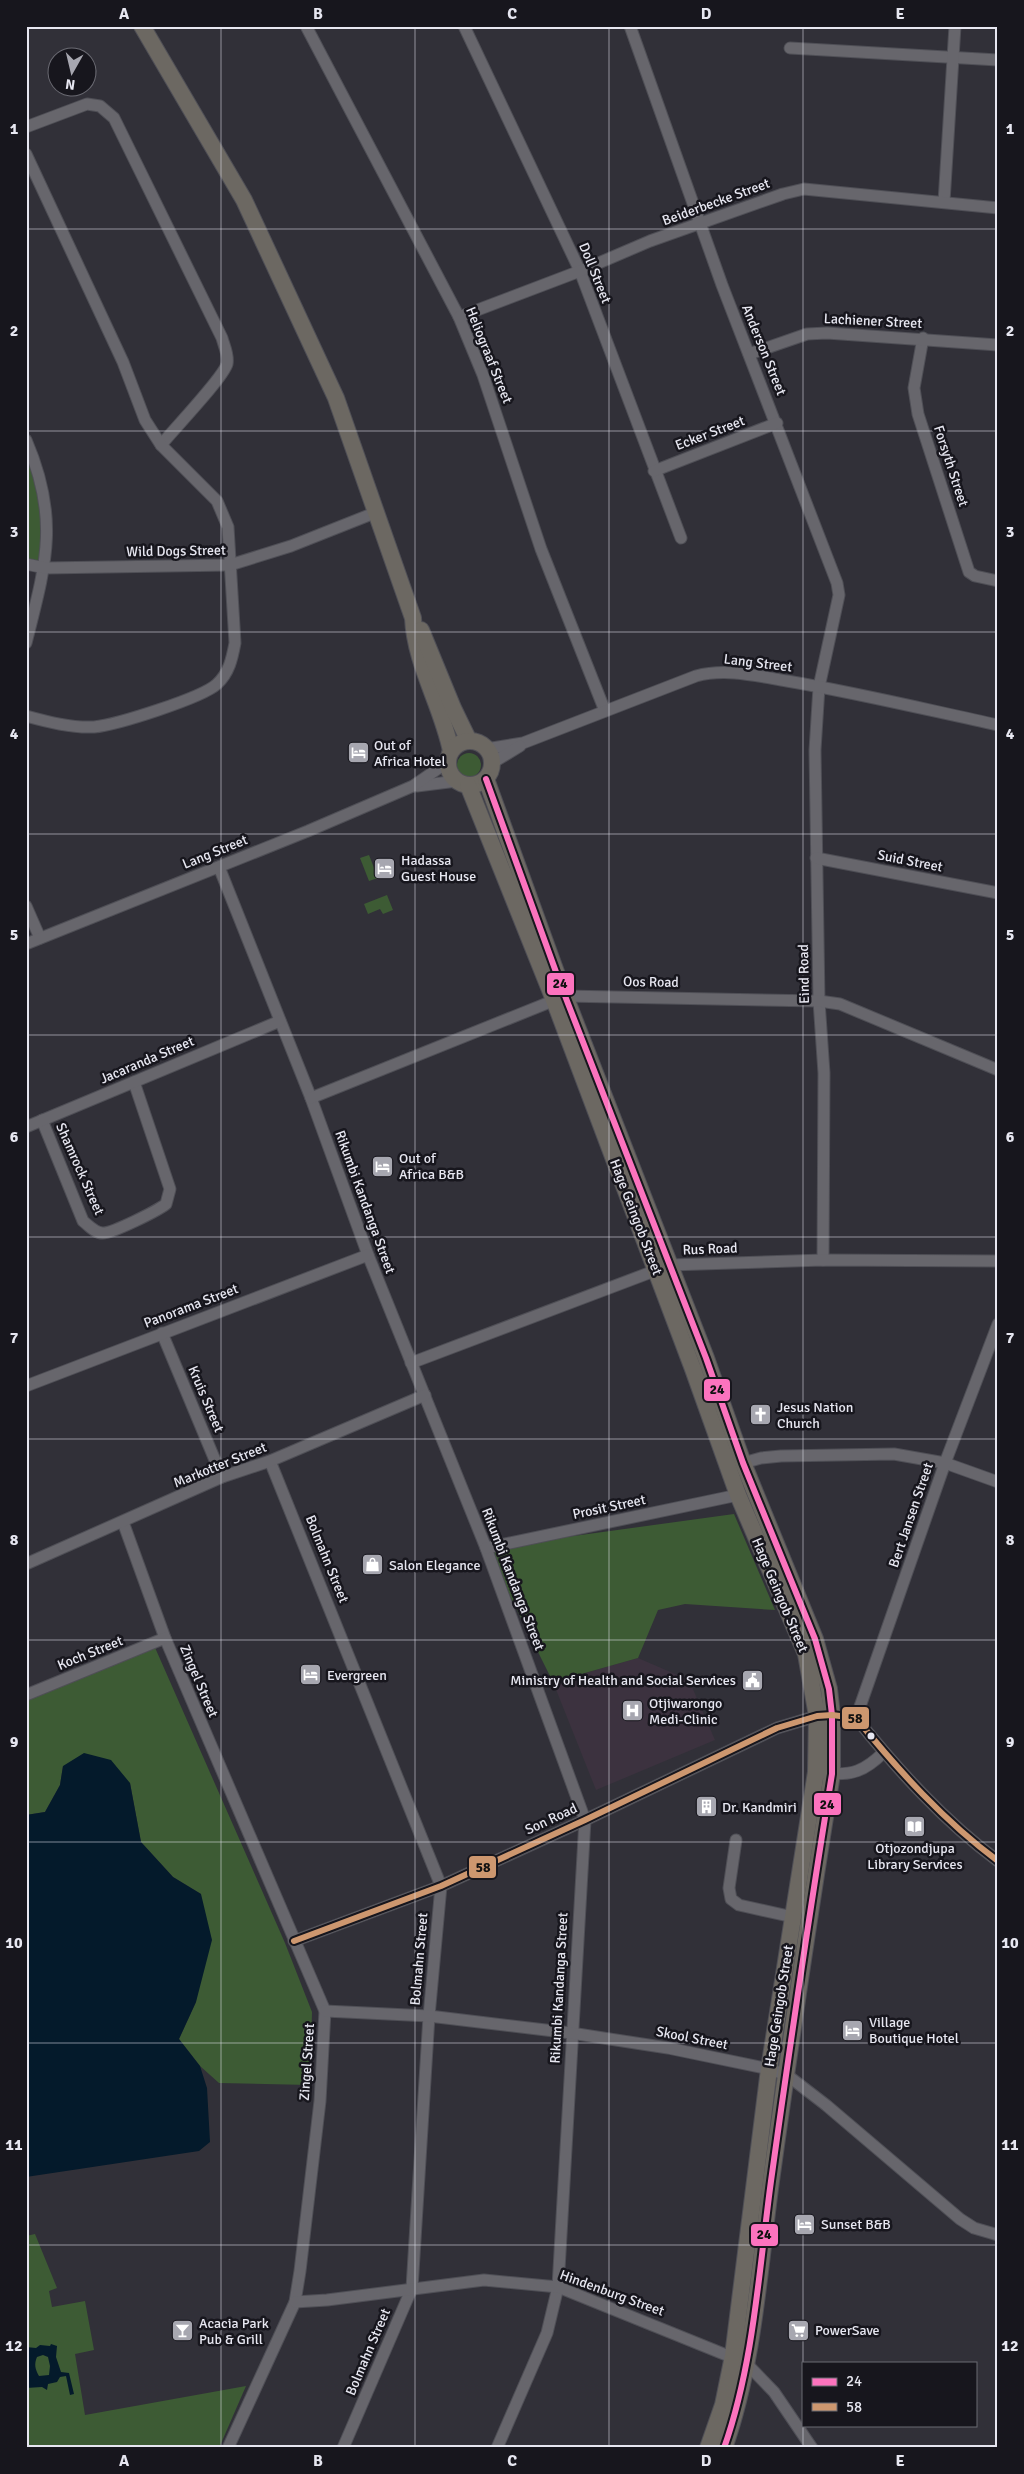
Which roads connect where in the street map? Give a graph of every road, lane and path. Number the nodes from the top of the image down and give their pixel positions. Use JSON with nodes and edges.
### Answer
{"nodes":[{"id":1,"x":142,"y":26,"type":"edge"},
{"id":2,"x":306,"y":26,"type":"edge"},
{"id":3,"x":464,"y":26,"type":"edge"},
{"id":4,"x":630,"y":26,"type":"edge"},
{"id":5,"x":955,"y":26,"type":"edge"},
{"id":6,"x":790,"y":48,"type":"dead end"},
{"id":7,"x":954,"y":57,"type":"junction"},
{"id":8,"x":998,"y":60,"type":"edge"},
{"id":9,"x":26,"y":127,"type":"edge"},
{"id":10,"x":26,"y":154,"type":"edge"},
{"id":11,"x":944,"y":202,"type":"junction"},
{"id":12,"x":998,"y":208,"type":"edge"},
{"id":13,"x":700,"y":224,"type":"junction"},
{"id":14,"x":580,"y":271,"type":"junction"},
{"id":15,"x":459,"y":317,"type":"junction"},
{"id":16,"x":923,"y":338,"type":"junction"},
{"id":17,"x":998,"y":345,"type":"edge"},
{"id":18,"x":749,"y":354,"type":"junction"},
{"id":19,"x":777,"y":423,"type":"junction"},
{"id":20,"x":26,"y":440,"type":"edge"},
{"id":21,"x":161,"y":445,"type":"junction"},
{"id":22,"x":654,"y":471,"type":"junction"},
{"id":23,"x":377,"y":512,"type":"junction"},
{"id":24,"x":681,"y":538,"type":"dead end"},
{"id":25,"x":26,"y":564,"type":"edge"},
{"id":26,"x":230,"y":565,"type":"junction"},
{"id":27,"x":45,"y":568,"type":"junction"},
{"id":28,"x":998,"y":581,"type":"edge"},
{"id":29,"x":413,"y":618,"type":"junction"},
{"id":30,"x":26,"y":643,"type":"edge"},
{"id":31,"x":819,"y":687,"type":"junction"},
{"id":32,"x":605,"y":711,"type":"junction"},
{"id":33,"x":26,"y":716,"type":"edge"},
{"id":34,"x":998,"y":725,"type":"edge"},
{"id":35,"x":469,"y":742,"type":"junction"},
{"id":36,"x":450,"y":755,"type":"junction"},
{"id":37,"x":489,"y":756,"type":"junction"},
{"id":38,"x":486,"y":779,"type":"junction"},
{"id":39,"x":463,"y":783,"type":"junction"},
{"id":40,"x":413,"y":786,"type":"junction"},
{"id":41,"x":816,"y":858,"type":"junction"},
{"id":42,"x":219,"y":867,"type":"junction"},
{"id":43,"x":998,"y":893,"type":"edge"},
{"id":44,"x":26,"y":906,"type":"edge"},
{"id":45,"x":40,"y":938,"type":"junction"},
{"id":46,"x":26,"y":944,"type":"edge"},
{"id":47,"x":560,"y":998,"type":"junction"},
{"id":48,"x":819,"y":1001,"type":"junction"},
{"id":49,"x":280,"y":1021,"type":"junction"},
{"id":50,"x":998,"y":1070,"type":"edge"},
{"id":51,"x":134,"y":1082,"type":"junction"},
{"id":52,"x":311,"y":1098,"type":"junction"},
{"id":53,"x":42,"y":1120,"type":"junction"},
{"id":54,"x":26,"y":1126,"type":"edge"},
{"id":55,"x":368,"y":1255,"type":"junction"},
{"id":56,"x":822,"y":1260,"type":"junction"},
{"id":57,"x":998,"y":1261,"type":"edge"},
{"id":58,"x":663,"y":1268,"type":"junction"},
{"id":59,"x":998,"y":1324,"type":"edge"},
{"id":60,"x":162,"y":1333,"type":"junction"},
{"id":61,"x":411,"y":1363,"type":"junction"},
{"id":62,"x":26,"y":1386,"type":"edge"},
{"id":63,"x":425,"y":1395,"type":"junction"},
{"id":64,"x":270,"y":1461,"type":"junction"},
{"id":65,"x":945,"y":1463,"type":"junction"},
{"id":66,"x":743,"y":1464,"type":"junction"},
{"id":67,"x":222,"y":1477,"type":"junction"},
{"id":68,"x":998,"y":1482,"type":"edge"},
{"id":69,"x":738,"y":1495,"type":"junction"},
{"id":70,"x":123,"y":1522,"type":"junction"},
{"id":71,"x":486,"y":1548,"type":"junction"},
{"id":72,"x":26,"y":1564,"type":"edge"},
{"id":73,"x":165,"y":1638,"type":"junction"},
{"id":74,"x":26,"y":1695,"type":"edge"},
{"id":75,"x":825,"y":1716,"type":"junction"},
{"id":76,"x":856,"y":1718,"type":"junction"},
{"id":77,"x":884,"y":1752,"type":"junction"},
{"id":78,"x":824,"y":1773,"type":"junction"},
{"id":79,"x":817,"y":1819,"type":"junction"},
{"id":80,"x":585,"y":1820,"type":"junction"},
{"id":81,"x":736,"y":1840,"type":"dead end"},
{"id":82,"x":998,"y":1860,"type":"edge"},
{"id":83,"x":441,"y":1886,"type":"junction"},
{"id":84,"x":793,"y":1917,"type":"junction"},
{"id":85,"x":294,"y":1941,"type":"junction"},
{"id":86,"x":325,"y":2011,"type":"junction"},
{"id":87,"x":429,"y":2016,"type":"junction"},
{"id":88,"x":571,"y":2033,"type":"junction"},
{"id":89,"x":769,"y":2069,"type":"junction"},
{"id":90,"x":787,"y":2075,"type":"junction"},
{"id":91,"x":769,"y":2137,"type":"junction"},
{"id":92,"x":998,"y":2235,"type":"edge"},
{"id":93,"x":558,"y":2287,"type":"junction"},
{"id":94,"x":412,"y":2288,"type":"junction"},
{"id":95,"x":295,"y":2302,"type":"junction"},
{"id":96,"x":740,"y":2359,"type":"junction"},
{"id":97,"x":228,"y":2448,"type":"edge"},
{"id":98,"x":343,"y":2448,"type":"edge"},
{"id":99,"x":497,"y":2448,"type":"edge"},
{"id":100,"x":708,"y":2448,"type":"edge"},
{"id":101,"x":724,"y":2448,"type":"edge"},
{"id":102,"x":812,"y":2448,"type":"edge"}],
"edges":[{"from":1,"to":23,"type":"highway"},
{"from":2,"to":15,"type":"street","name":"Heliograaf Street"},
{"from":3,"to":14,"type":"street","name":"Doll Street"},
{"from":4,"to":13,"type":"street","name":"Anderson Street"},
{"from":5,"to":7,"type":"street"},
{"from":6,"to":7,"type":"street"},
{"from":7,"to":8,"type":"street"},
{"from":7,"to":11,"type":"street"},
{"from":9,"to":21,"type":"street"},
{"from":10,"to":21,"type":"street"},
{"from":11,"to":12,"type":"street","name":"Beiderbecke Street"},
{"from":11,"to":13,"type":"street","name":"Beiderbecke Street"},
{"from":13,"to":14,"type":"street","name":"Beiderbecke Street"},
{"from":13,"to":18,"type":"street","name":"Anderson Street"},
{"from":14,"to":15,"type":"street","name":"Beiderbecke Street"},
{"from":14,"to":22,"type":"street","name":"Doll Street"},
{"from":15,"to":32,"type":"street","name":"Heliograaf Street"},
{"from":16,"to":17,"type":"street","name":"Lachiener Street"},
{"from":16,"to":18,"type":"street","name":"Lachiener Street"},
{"from":16,"to":28,"type":"street","name":"Forsyth Street"},
{"from":18,"to":19,"type":"street","name":"Anderson Street"},
{"from":19,"to":22,"type":"street","name":"Ecker Street"},
{"from":19,"to":31,"type":"street","name":"Anderson Street"},
{"from":20,"to":27,"type":"street"},
{"from":21,"to":26,"type":"street"},
{"from":22,"to":24,"type":"street","name":"Doll Street"},
{"from":23,"to":26,"type":"street","name":"Wild Dogs Street"},
{"from":23,"to":29,"type":"highway"},
{"from":25,"to":27,"type":"street","name":"Wild Dogs Street"},
{"from":26,"to":27,"type":"street","name":"Wild Dogs Street"},
{"from":26,"to":33,"type":"street"},
{"from":27,"to":30,"type":"street"},
{"from":29,"to":35,"type":"highway"},
{"from":29,"to":36,"type":"highway","name":"Hage Geingob Street"},
{"from":31,"to":32,"type":"street","name":"Lang Street"},
{"from":31,"to":34,"type":"street","name":"Lang Street"},
{"from":31,"to":41,"type":"street","name":"Eind Road"},
{"from":32,"to":37,"type":"street","name":"Lang Street"},
{"from":35,"to":36,"type":"highway"},
{"from":35,"to":37,"type":"highway"},
{"from":36,"to":39,"type":"highway","name":"Hage Geingob Street"},
{"from":36,"to":40,"type":"street","name":"Lang Street"},
{"from":37,"to":38,"type":"highway"},
{"from":38,"to":39,"type":"highway"},
{"from":38,"to":47,"type":"highway","name":"Hage Geingob Street"},
{"from":39,"to":40,"type":"street","name":"Lang Street"},
{"from":39,"to":47,"type":"highway","name":"Hage Geingob Street"},
{"from":40,"to":42,"type":"street","name":"Lang Street"},
{"from":41,"to":43,"type":"street","name":"Suid Street"},
{"from":41,"to":48,"type":"street","name":"Eind Road"},
{"from":42,"to":45,"type":"street","name":"Lang Street"},
{"from":42,"to":49,"type":"street","name":"Rikumbi Kandanga Street"},
{"from":44,"to":45,"type":"street"},
{"from":45,"to":46,"type":"street","name":"Lang Street"},
{"from":47,"to":48,"type":"street","name":"Oos Road"},
{"from":47,"to":52,"type":"street","name":"Oos Road"},
{"from":47,"to":58,"type":"highway","name":"Hage Geingob Street"},
{"from":48,"to":50,"type":"street","name":"Oos Road"},
{"from":48,"to":56,"type":"street","name":"Eind Road"},
{"from":49,"to":51,"type":"street","name":"Jacaranda Street"},
{"from":49,"to":52,"type":"street","name":"Rikumbi Kandanga Street"},
{"from":51,"to":53,"type":"street","name":"Jacaranda Street"},
{"from":51,"to":53,"type":"street","name":"Shamrock Street"},
{"from":52,"to":55,"type":"street","name":"Rikumbi Kandanga Street"},
{"from":53,"to":54,"type":"street","name":"Jacaranda Street"},
{"from":55,"to":60,"type":"street","name":"Panorama Street"},
{"from":55,"to":61,"type":"street","name":"Rikumbi Kandanga Street"},
{"from":56,"to":57,"type":"street","name":"Rus Road"},
{"from":56,"to":58,"type":"street","name":"Rus Road"},
{"from":58,"to":61,"type":"street","name":"Rus Road"},
{"from":58,"to":66,"type":"highway","name":"Hage Geingob Street"},
{"from":58,"to":69,"type":"highway","name":"Hage Geingob Street"},
{"from":59,"to":65,"type":"street","name":"Bert Jansen Street"},
{"from":60,"to":62,"type":"street","name":"Panorama Street"},
{"from":60,"to":67,"type":"street","name":"Kruis Street"},
{"from":61,"to":63,"type":"street","name":"Rikumbi Kandanga Street"},
{"from":63,"to":64,"type":"street","name":"Markotter Street"},
{"from":63,"to":71,"type":"street","name":"Rikumbi Kandanga Street"},
{"from":64,"to":67,"type":"street","name":"Markotter Street"},
{"from":64,"to":83,"type":"street","name":"Bolmahn Street"},
{"from":65,"to":66,"type":"street"},
{"from":65,"to":68,"type":"street"},
{"from":65,"to":76,"type":"street","name":"Bert Jansen Street"},
{"from":66,"to":75,"type":"highway","name":"Hage Geingob Street"},
{"from":67,"to":70,"type":"street","name":"Markotter Street"},
{"from":69,"to":71,"type":"street","name":"Prosit Street"},
{"from":69,"to":75,"type":"highway","name":"Hage Geingob Street"},
{"from":70,"to":72,"type":"street","name":"Markotter Street"},
{"from":70,"to":73,"type":"street","name":"Zingel Street"},
{"from":71,"to":80,"type":"street","name":"Rikumbi Kandanga Street"},
{"from":73,"to":74,"type":"street","name":"Koch Street"},
{"from":73,"to":85,"type":"street","name":"Zingel Street"},
{"from":75,"to":76,"type":"street","name":"Son Road"},
{"from":75,"to":78,"type":"highway","name":"Hage Geingob Street"},
{"from":75,"to":80,"type":"street","name":"Son Road"},
{"from":76,"to":77,"type":"street"},
{"from":77,"to":78,"type":"street"},
{"from":77,"to":82,"type":"street"},
{"from":78,"to":79,"type":"highway","name":"Hage Geingob Street"},
{"from":79,"to":84,"type":"highway","name":"Hage Geingob Street"},
{"from":79,"to":90,"type":"highway","name":"Hage Geingob Street"},
{"from":80,"to":83,"type":"street","name":"Son Road"},
{"from":80,"to":88,"type":"street","name":"Rikumbi Kandanga Street"},
{"from":81,"to":84,"type":"street"},
{"from":83,"to":85,"type":"street","name":"Son Road"},
{"from":83,"to":87,"type":"street","name":"Bolmahn Street"},
{"from":84,"to":89,"type":"highway","name":"Hage Geingob Street"},
{"from":85,"to":86,"type":"street","name":"Zingel Street"},
{"from":86,"to":87,"type":"street","name":"Skool Street"},
{"from":86,"to":95,"type":"street","name":"Zingel Street"},
{"from":87,"to":88,"type":"street","name":"Skool Street"},
{"from":87,"to":94,"type":"street","name":"Bolmahn Street"},
{"from":88,"to":89,"type":"street","name":"Skool Street"},
{"from":88,"to":93,"type":"street","name":"Rikumbi Kandanga Street"},
{"from":89,"to":90,"type":"street","name":"Skool Street"},
{"from":89,"to":91,"type":"highway","name":"Hage Geingob Street"},
{"from":90,"to":91,"type":"highway","name":"Hage Geingob Street"},
{"from":90,"to":92,"type":"street","name":"Skool Street"},
{"from":91,"to":96,"type":"highway","name":"Hage Geingob Street"},
{"from":93,"to":94,"type":"street","name":"Hindenburg Street"},
{"from":93,"to":96,"type":"street","name":"Hindenburg Street"},
{"from":93,"to":99,"type":"street","name":"Rikumbi Kandanga Street"},
{"from":94,"to":95,"type":"street","name":"Hindenburg Street"},
{"from":94,"to":98,"type":"street","name":"Bolmahn Street"},
{"from":95,"to":97,"type":"street","name":"Zingel Street"},
{"from":96,"to":100,"type":"highway","name":"Hage Geingob Street"},
{"from":96,"to":101,"type":"highway","name":"Hage Geingob Street"},
{"from":96,"to":102,"type":"street","name":"Hindenburg Street"}]}
